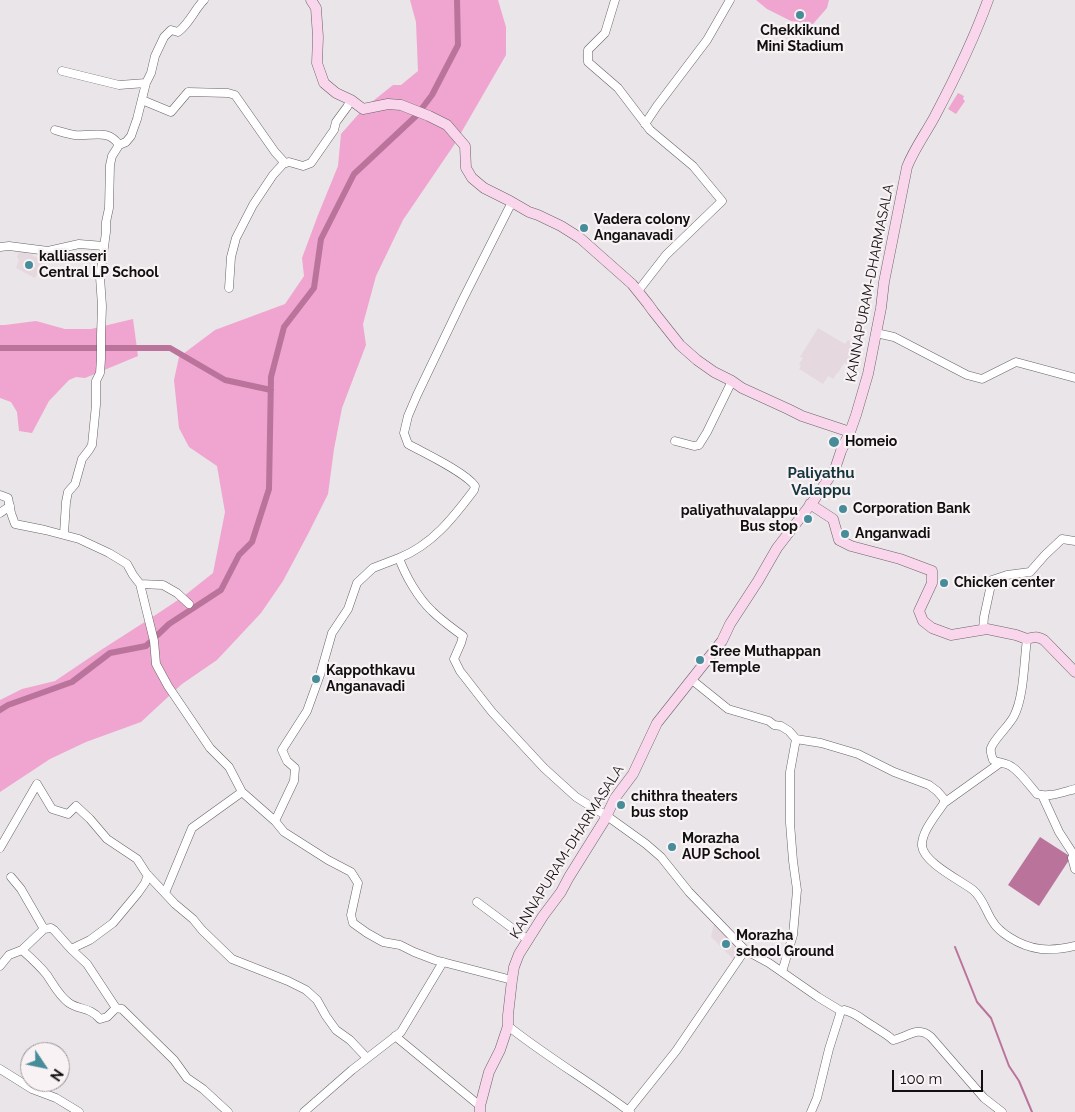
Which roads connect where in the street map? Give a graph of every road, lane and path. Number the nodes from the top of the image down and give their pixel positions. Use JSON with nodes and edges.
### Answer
{"nodes":[{"id":1,"x":204,"y":0,"type":"edge"},
{"id":2,"x":311,"y":0,"type":"edge"},
{"id":3,"x":615,"y":0,"type":"edge"},
{"id":4,"x":730,"y":0,"type":"edge"},
{"id":5,"x":988,"y":0,"type":"edge"},
{"id":6,"x":62,"y":71,"type":"dead end"},
{"id":7,"x":146,"y":83,"type":"junction"},
{"id":8,"x":142,"y":100,"type":"junction"},
{"id":9,"x":351,"y":100,"type":"junction"},
{"id":10,"x":645,"y":124,"type":"junction"},
{"id":11,"x":55,"y":130,"type":"dead end"},
{"id":12,"x":119,"y":145,"type":"junction"},
{"id":13,"x":285,"y":163,"type":"junction"},
{"id":14,"x":512,"y":202,"type":"junction"},
{"id":15,"x":104,"y":246,"type":"junction"},
{"id":16,"x":0,"y":247,"type":"edge"},
{"id":17,"x":228,"y":288,"type":"dead end"},
{"id":18,"x":638,"y":291,"type":"junction"},
{"id":19,"x":876,"y":333,"type":"junction"},
{"id":20,"x":1075,"y":378,"type":"edge"},
{"id":21,"x":732,"y":381,"type":"junction"},
{"id":22,"x":850,"y":432,"type":"junction"},
{"id":23,"x":674,"y":441,"type":"dead end"},
{"id":24,"x":0,"y":495,"type":"edge"},
{"id":25,"x":810,"y":504,"type":"junction"},
{"id":26,"x":10,"y":506,"type":"junction"},
{"id":27,"x":0,"y":513,"type":"edge"},
{"id":28,"x":64,"y":534,"type":"junction"},
{"id":29,"x":1075,"y":541,"type":"edge"},
{"id":30,"x":399,"y":558,"type":"junction"},
{"id":31,"x":140,"y":584,"type":"junction"},
{"id":32,"x":189,"y":604,"type":"dead end"},
{"id":33,"x":983,"y":630,"type":"junction"},
{"id":34,"x":1027,"y":639,"type":"junction"},
{"id":35,"x":1075,"y":672,"type":"edge"},
{"id":36,"x":692,"y":680,"type":"junction"},
{"id":37,"x":796,"y":739,"type":"junction"},
{"id":38,"x":1000,"y":763,"type":"junction"},
{"id":39,"x":1075,"y":789,"type":"edge"},
{"id":40,"x":242,"y":792,"type":"junction"},
{"id":41,"x":1042,"y":795,"type":"junction"},
{"id":42,"x":944,"y":803,"type":"junction"},
{"id":43,"x":607,"y":816,"type":"junction"},
{"id":44,"x":275,"y":821,"type":"junction"},
{"id":45,"x":0,"y":848,"type":"edge"},
{"id":46,"x":1075,"y":869,"type":"edge"},
{"id":47,"x":148,"y":875,"type":"junction"},
{"id":48,"x":12,"y":877,"type":"dead end"},
{"id":49,"x":165,"y":893,"type":"junction"},
{"id":50,"x":478,"y":902,"type":"dead end"},
{"id":51,"x":44,"y":928,"type":"junction"},
{"id":52,"x":528,"y":940,"type":"junction"},
{"id":53,"x":1075,"y":946,"type":"edge"},
{"id":54,"x":71,"y":949,"type":"junction"},
{"id":55,"x":22,"y":950,"type":"junction"},
{"id":56,"x":745,"y":950,"type":"junction"},
{"id":57,"x":443,"y":962,"type":"junction"},
{"id":58,"x":0,"y":966,"type":"edge"},
{"id":59,"x":782,"y":972,"type":"junction"},
{"id":60,"x":512,"y":980,"type":"junction"},
{"id":61,"x":116,"y":1008,"type":"junction"},
{"id":62,"x":841,"y":1012,"type":"junction"},
{"id":63,"x":508,"y":1026,"type":"junction"},
{"id":64,"x":396,"y":1036,"type":"junction"},
{"id":65,"x":367,"y":1058,"type":"junction"},
{"id":66,"x":0,"y":1069,"type":"edge"},
{"id":67,"x":480,"y":1109,"type":"edge"},
{"id":68,"x":225,"y":1111,"type":"edge"},
{"id":69,"x":629,"y":1111,"type":"edge"},
{"id":70,"x":79,"y":1112,"type":"edge"},
{"id":71,"x":304,"y":1112,"type":"edge"},
{"id":72,"x":811,"y":1112,"type":"edge"},
{"id":73,"x":1002,"y":1112,"type":"edge"}],
"edges":[{"from":1,"to":7,"type":"street"},
{"from":2,"to":9,"type":"main road"},
{"from":3,"to":10,"type":"street"},
{"from":4,"to":10,"type":"street"},
{"from":5,"to":19,"type":"main road","name":"KANNAPURAM-DHARMASALA"},
{"from":6,"to":7,"type":"street"},
{"from":7,"to":8,"type":"street"},
{"from":8,"to":12,"type":"street"},
{"from":8,"to":13,"type":"street"},
{"from":9,"to":13,"type":"street"},
{"from":9,"to":14,"type":"main road"},
{"from":10,"to":18,"type":"street"},
{"from":11,"to":12,"type":"street"},
{"from":12,"to":15,"type":"street"},
{"from":13,"to":17,"type":"street"},
{"from":14,"to":18,"type":"main road"},
{"from":14,"to":30,"type":"street"},
{"from":15,"to":16,"type":"street"},
{"from":15,"to":28,"type":"street"},
{"from":18,"to":21,"type":"main road"},
{"from":19,"to":20,"type":"street"},
{"from":19,"to":22,"type":"main road","name":"KANNAPURAM-DHARMASALA"},
{"from":21,"to":22,"type":"main road"},
{"from":21,"to":23,"type":"street"},
{"from":22,"to":25,"type":"main road","name":"KANNAPURAM-DHARMASALA"},
{"from":24,"to":26,"type":"street"},
{"from":25,"to":33,"type":"main road"},
{"from":25,"to":36,"type":"main road","name":"KANNAPURAM-DHARMASALA"},
{"from":26,"to":27,"type":"street"},
{"from":26,"to":28,"type":"street"},
{"from":28,"to":31,"type":"street"},
{"from":29,"to":33,"type":"street"},
{"from":30,"to":43,"type":"street"},
{"from":30,"to":44,"type":"street"},
{"from":31,"to":32,"type":"street"},
{"from":31,"to":40,"type":"street"},
{"from":33,"to":34,"type":"main road"},
{"from":34,"to":35,"type":"main road"},
{"from":34,"to":38,"type":"street"},
{"from":36,"to":37,"type":"street"},
{"from":36,"to":43,"type":"main road","name":"KANNAPURAM-DHARMASALA"},
{"from":37,"to":42,"type":"street"},
{"from":37,"to":59,"type":"street"},
{"from":38,"to":41,"type":"street"},
{"from":38,"to":42,"type":"street"},
{"from":39,"to":41,"type":"street"},
{"from":40,"to":44,"type":"street"},
{"from":40,"to":49,"type":"street"},
{"from":41,"to":46,"type":"street"},
{"from":42,"to":53,"type":"street"},
{"from":43,"to":52,"type":"main road","name":"KANNAPURAM-DHARMASALA"},
{"from":43,"to":56,"type":"street"},
{"from":44,"to":57,"type":"street"},
{"from":45,"to":47,"type":"street"},
{"from":47,"to":49,"type":"street"},
{"from":47,"to":54,"type":"street"},
{"from":48,"to":51,"type":"street"},
{"from":49,"to":65,"type":"street"},
{"from":50,"to":52,"type":"street"},
{"from":51,"to":54,"type":"street"},
{"from":51,"to":55,"type":"street"},
{"from":52,"to":60,"type":"main road","name":"KANNAPURAM-DHARMASALA"},
{"from":54,"to":61,"type":"street"},
{"from":55,"to":58,"type":"street"},
{"from":55,"to":61,"type":"street"},
{"from":56,"to":59,"type":"street"},
{"from":56,"to":69,"type":"street"},
{"from":57,"to":60,"type":"street"},
{"from":57,"to":64,"type":"street"},
{"from":59,"to":62,"type":"street"},
{"from":60,"to":63,"type":"main road","name":"KANNAPURAM-DHARMASALA"},
{"from":61,"to":68,"type":"street"},
{"from":62,"to":72,"type":"street"},
{"from":62,"to":73,"type":"street"},
{"from":63,"to":67,"type":"main road","name":"KANNAPURAM-DHARMASALA"},
{"from":63,"to":69,"type":"street"},
{"from":64,"to":65,"type":"street"},
{"from":64,"to":67,"type":"street"},
{"from":65,"to":71,"type":"street"},
{"from":66,"to":70,"type":"street"}]}
